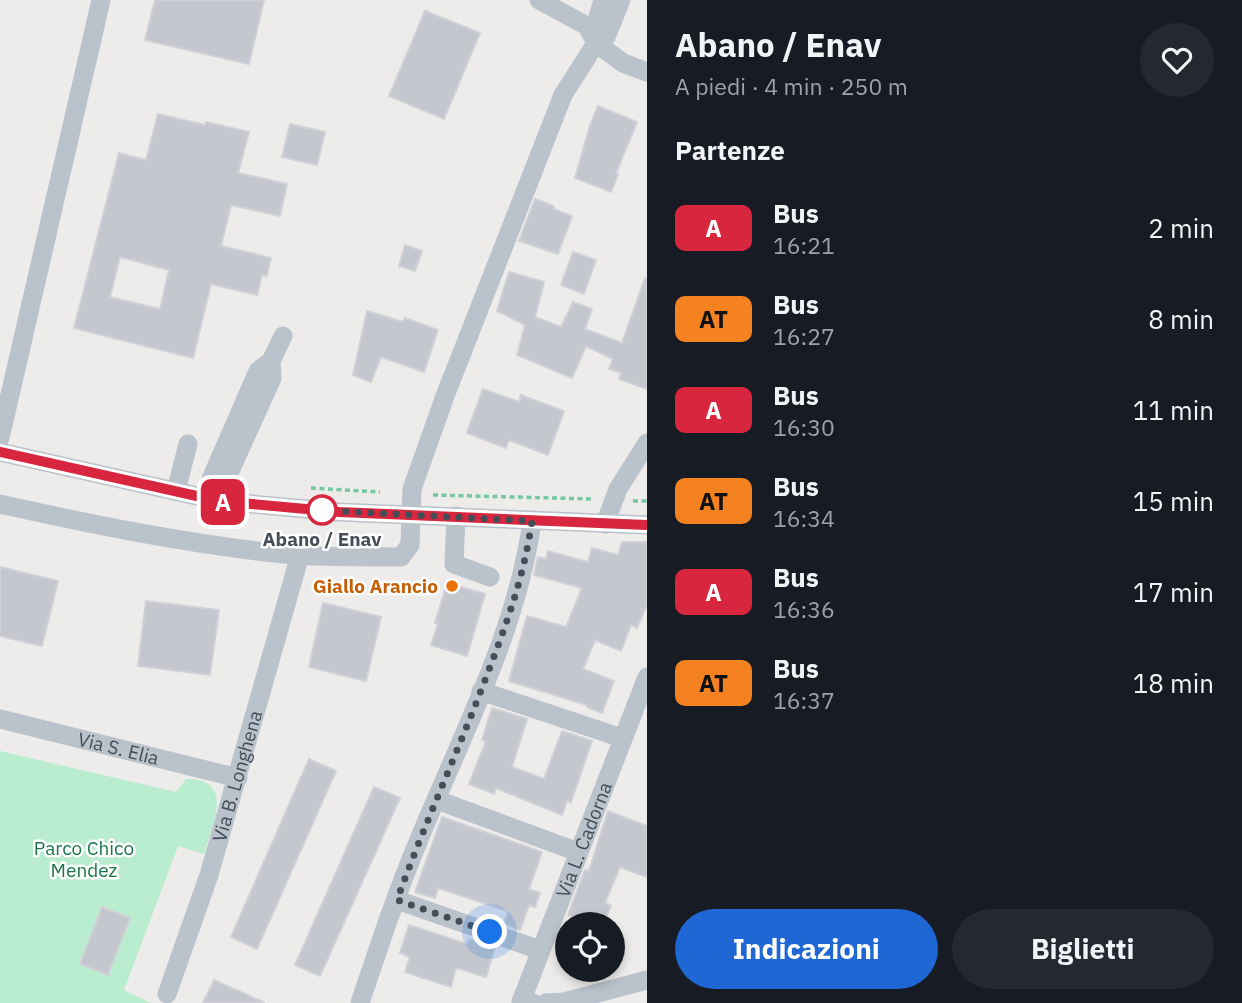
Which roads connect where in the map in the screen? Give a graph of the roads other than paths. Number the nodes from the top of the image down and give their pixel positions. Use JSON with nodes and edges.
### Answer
{"nodes":[{"id":1,"x":101,"y":0,"type":"edge"},
{"id":2,"x":539,"y":0,"type":"edge"},
{"id":3,"x":603,"y":0,"type":"edge"},
{"id":4,"x":621,"y":0,"type":"edge"},
{"id":5,"x":596,"y":43,"type":"junction"},
{"id":6,"x":647,"y":72,"type":"edge"},
{"id":7,"x":283,"y":336,"type":"dead end"},
{"id":8,"x":0,"y":439,"type":"edge"},
{"id":9,"x":647,"y":443,"type":"edge"},
{"id":10,"x":188,"y":444,"type":"dead end"},
{"id":11,"x":0,"y":452,"type":"edge"},
{"id":12,"x":176,"y":491,"type":"junction"},
{"id":13,"x":212,"y":500,"type":"junction"},
{"id":14,"x":0,"y":504,"type":"edge"},
{"id":15,"x":411,"y":505,"type":"junction"},
{"id":16,"x":456,"y":516,"type":"junction"},
{"id":17,"x":532,"y":521,"type":"junction"},
{"id":18,"x":605,"y":524,"type":"junction"},
{"id":19,"x":647,"y":526,"type":"edge"},
{"id":20,"x":300,"y":555,"type":"junction"},
{"id":21,"x":490,"y":577,"type":"dead end"},
{"id":22,"x":647,"y":677,"type":"edge"},
{"id":23,"x":481,"y":691,"type":"junction"},
{"id":24,"x":0,"y":719,"type":"edge"},
{"id":25,"x":622,"y":738,"type":"junction"},
{"id":26,"x":238,"y":778,"type":"junction"},
{"id":27,"x":437,"y":800,"type":"junction"},
{"id":28,"x":578,"y":852,"type":"junction"},
{"id":29,"x":397,"y":900,"type":"junction"},
{"id":30,"x":540,"y":950,"type":"junction"},
{"id":31,"x":647,"y":980,"type":"edge"},
{"id":32,"x":167,"y":994,"type":"dead end"},
{"id":33,"x":521,"y":1002,"type":"edge"},
{"id":34,"x":360,"y":1003,"type":"edge"},
{"id":35,"x":533,"y":1003,"type":"edge"},
{"id":36,"x":545,"y":1003,"type":"edge"}],
"edges":[{"from":1,"to":8,"type":"street"},
{"from":2,"to":5,"type":"street"},
{"from":3,"to":5,"type":"street"},
{"from":4,"to":5,"type":"street"},
{"from":5,"to":6,"type":"street"},
{"from":5,"to":15,"type":"street"},
{"from":7,"to":13,"type":"street"},
{"from":9,"to":18,"type":"street"},
{"from":10,"to":12,"type":"street"},
{"from":11,"to":12,"type":"street"},
{"from":12,"to":13,"type":"street"},
{"from":13,"to":15,"type":"street"},
{"from":14,"to":20,"type":"street"},
{"from":15,"to":16,"type":"street"},
{"from":15,"to":20,"type":"street"},
{"from":16,"to":17,"type":"street"},
{"from":16,"to":21,"type":"street"},
{"from":17,"to":18,"type":"street"},
{"from":17,"to":23,"type":"street"},
{"from":18,"to":19,"type":"street"},
{"from":20,"to":26,"type":"street","name":"Via B. Longhena"},
{"from":22,"to":25,"type":"street","name":"Via L. Cadorna"},
{"from":23,"to":25,"type":"street"},
{"from":23,"to":27,"type":"street"},
{"from":24,"to":26,"type":"street","name":"Via S. Elia"},
{"from":25,"to":28,"type":"street","name":"Via L. Cadorna"},
{"from":26,"to":32,"type":"street","name":"Via B. Longhena"},
{"from":27,"to":28,"type":"street"},
{"from":27,"to":29,"type":"street"},
{"from":28,"to":30,"type":"street","name":"Via L. Cadorna"},
{"from":29,"to":30,"type":"street"},
{"from":29,"to":34,"type":"street"},
{"from":30,"to":33,"type":"street","name":"Via L. Cadorna"},
{"from":31,"to":36,"type":"street"},
{"from":33,"to":35,"type":"street"}]}
